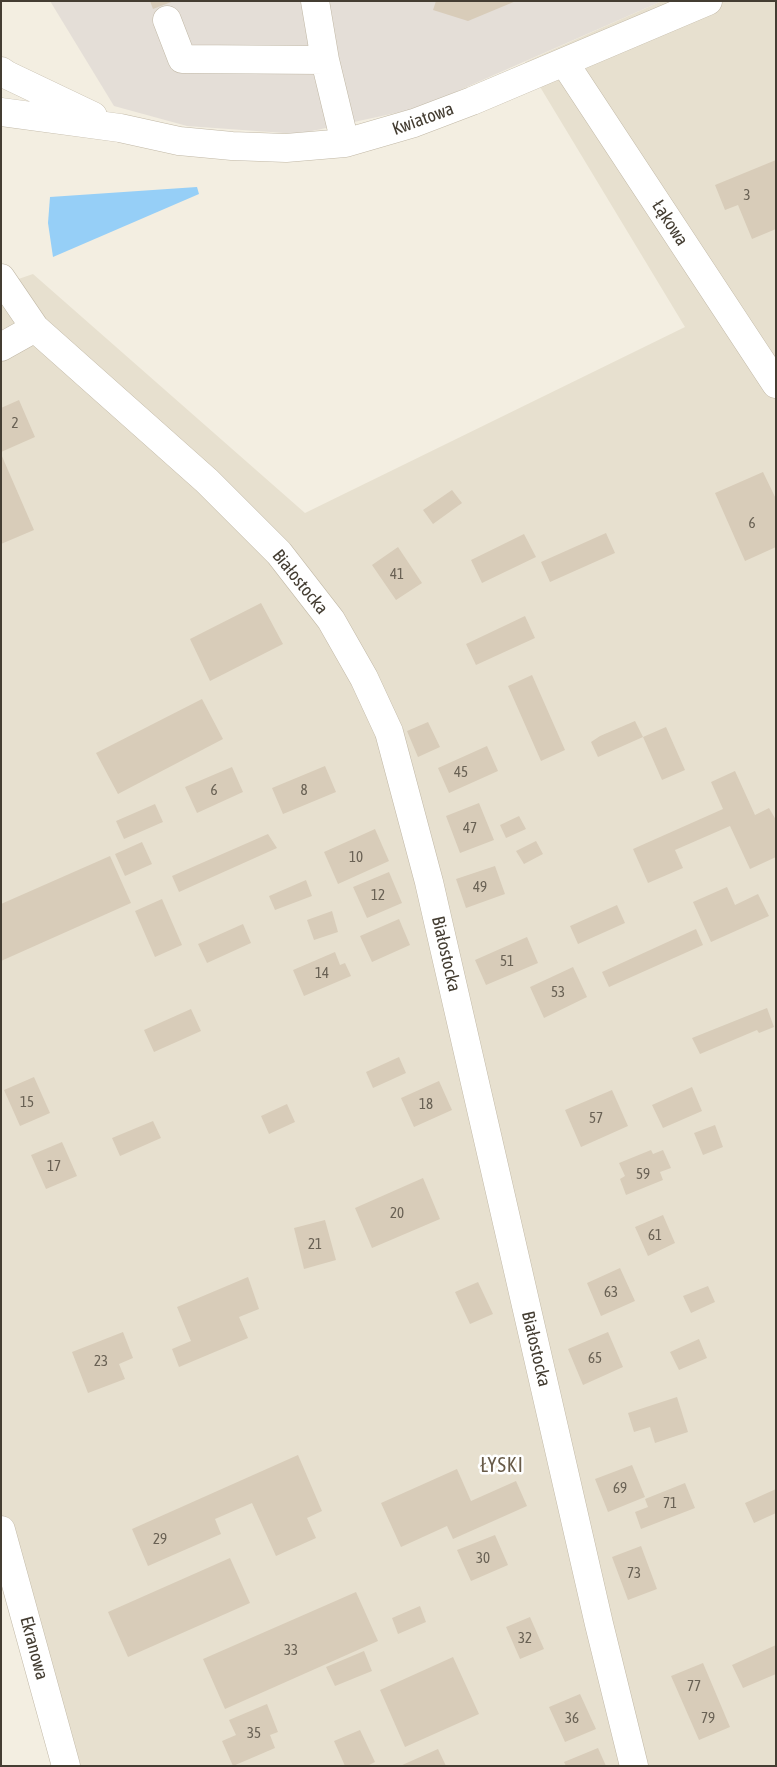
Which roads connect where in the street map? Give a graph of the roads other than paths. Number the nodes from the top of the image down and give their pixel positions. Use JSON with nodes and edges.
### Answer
{"nodes":[{"id":1,"x":315,"y":1,"type":"edge"},
{"id":2,"x":708,"y":1,"type":"edge"},
{"id":3,"x":167,"y":20,"type":"dead end"},
{"id":4,"x":325,"y":60,"type":"junction"},
{"id":5,"x":564,"y":62,"type":"junction"},
{"id":6,"x":1,"y":71,"type":"edge"},
{"id":7,"x":1,"y":112,"type":"edge"},
{"id":8,"x":120,"y":128,"type":"junction"},
{"id":9,"x":345,"y":143,"type":"junction"},
{"id":10,"x":1,"y":278,"type":"edge"},
{"id":11,"x":35,"y":328,"type":"junction"},
{"id":12,"x":1,"y":347,"type":"edge"},
{"id":13,"x":776,"y":384,"type":"edge"},
{"id":14,"x":1,"y":1530,"type":"edge"},
{"id":15,"x":66,"y":1766,"type":"edge"},
{"id":16,"x":634,"y":1766,"type":"edge"}],
"edges":[{"from":1,"to":4,"type":"street"},
{"from":2,"to":5,"type":"street","name":"Kwiatowa"},
{"from":3,"to":4,"type":"street"},
{"from":4,"to":9,"type":"street"},
{"from":5,"to":9,"type":"street","name":"Kwiatowa"},
{"from":5,"to":13,"type":"street","name":"Łąkowa"},
{"from":6,"to":8,"type":"street","name":"Kwiatowa"},
{"from":7,"to":8,"type":"street","name":"Kwiatowa"},
{"from":8,"to":9,"type":"street","name":"Kwiatowa"},
{"from":10,"to":11,"type":"street","name":"Białostocka"},
{"from":11,"to":12,"type":"street"},
{"from":11,"to":16,"type":"street","name":"Białostocka"},
{"from":14,"to":15,"type":"street","name":"Ekranowa"}]}
